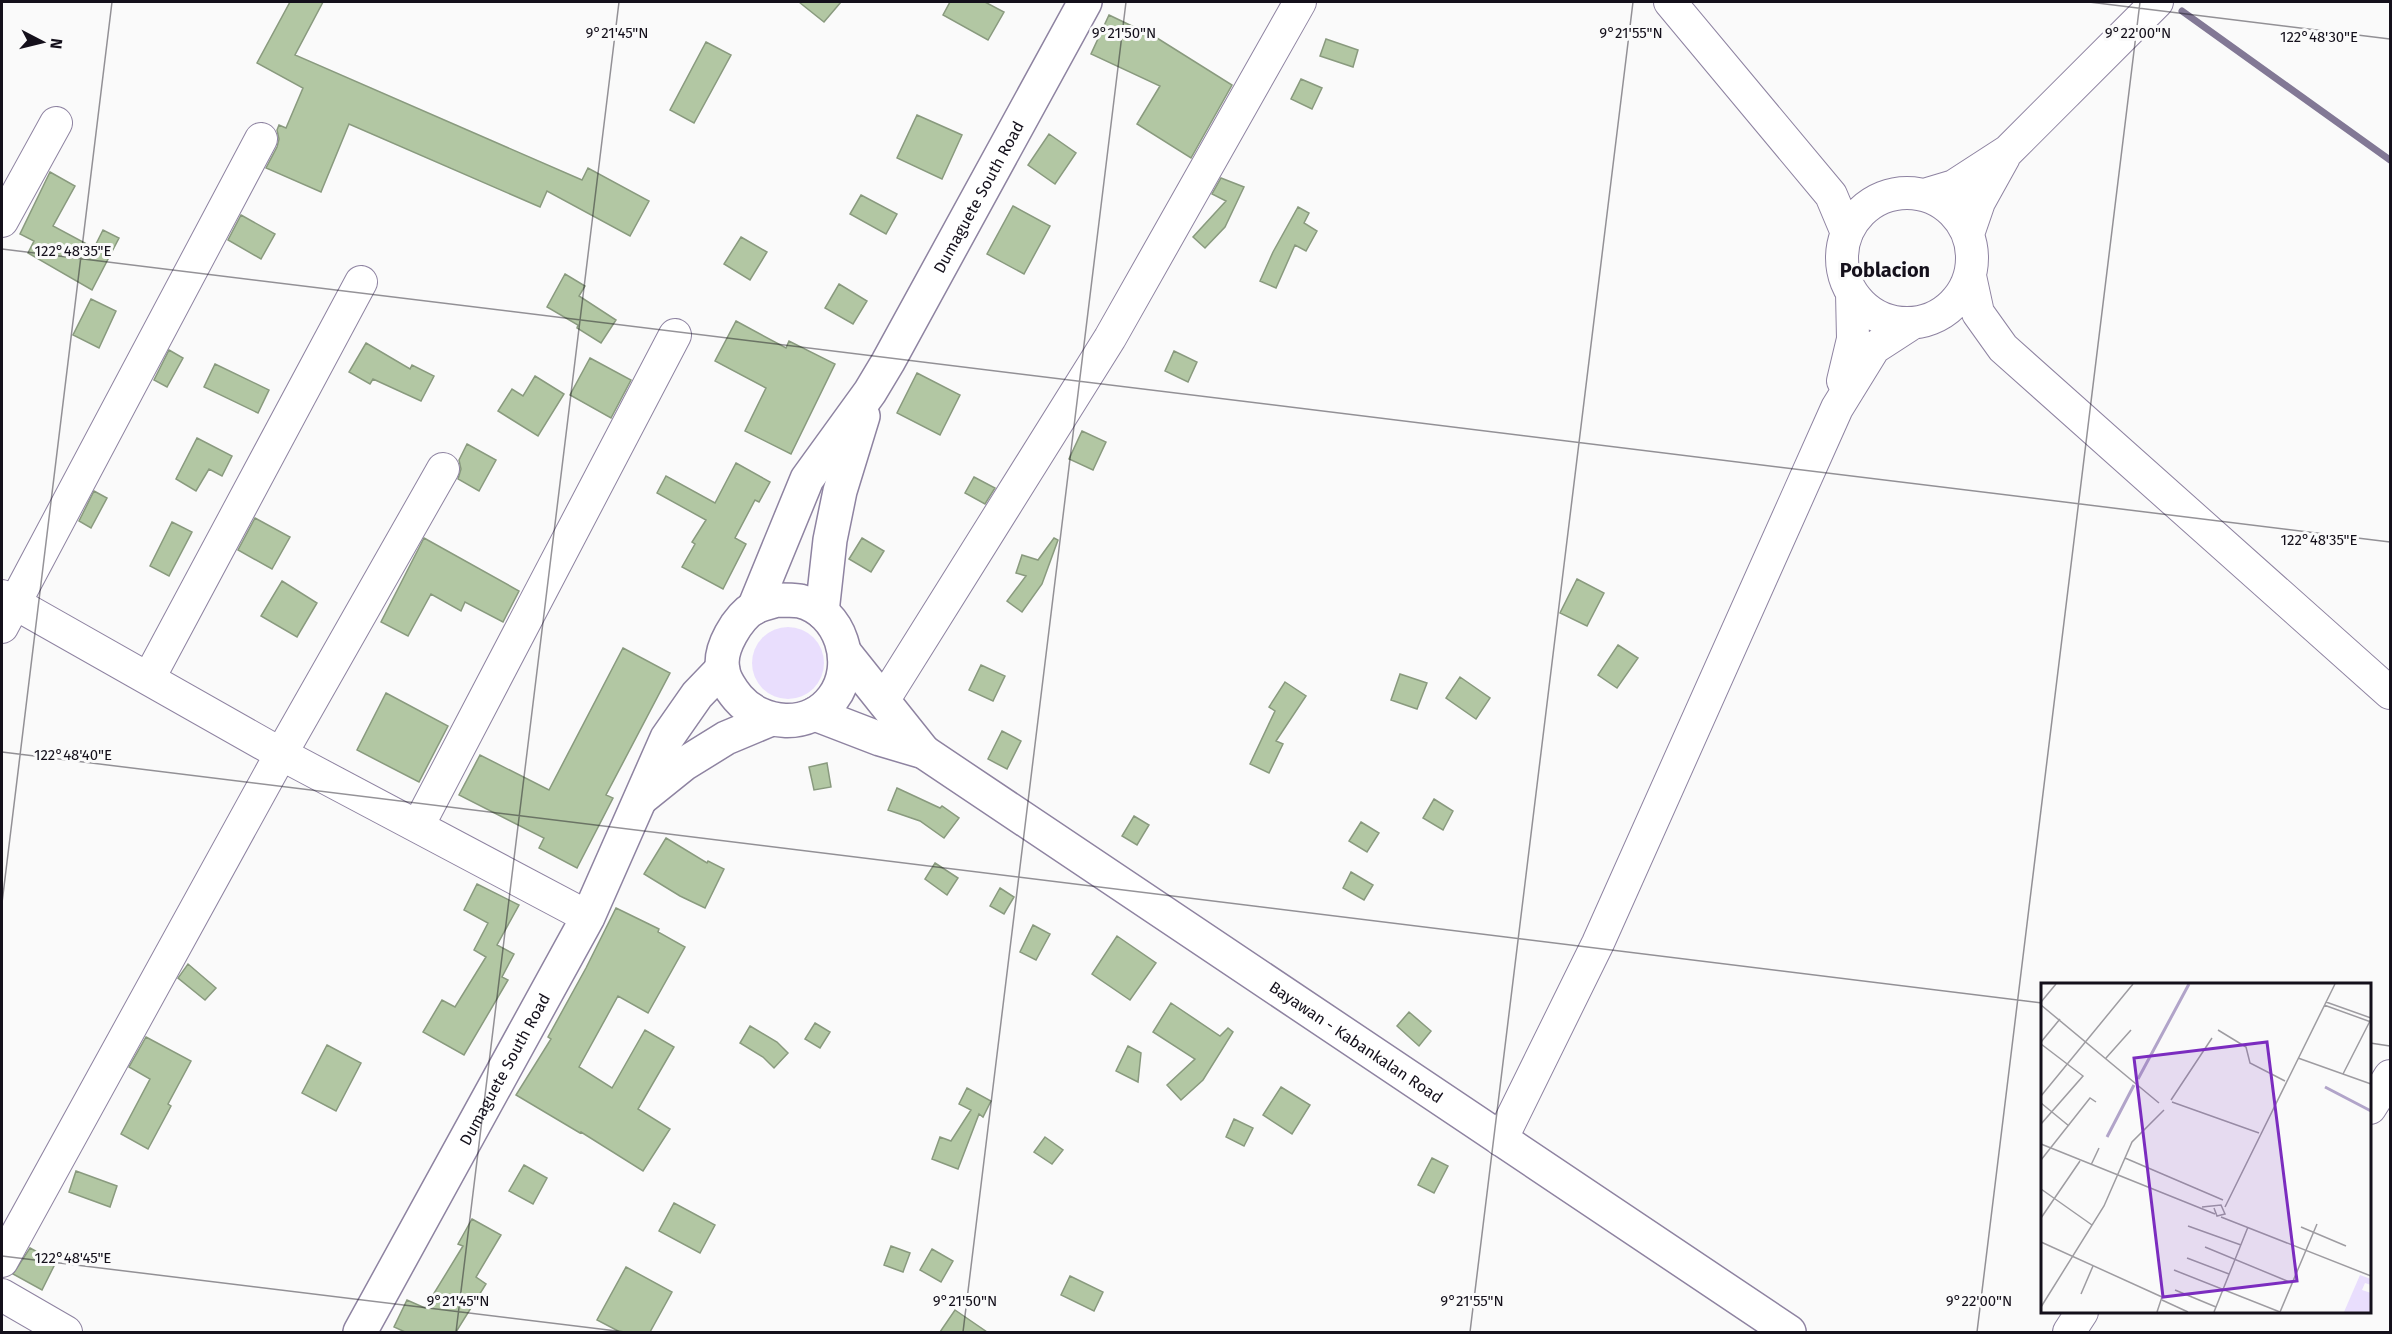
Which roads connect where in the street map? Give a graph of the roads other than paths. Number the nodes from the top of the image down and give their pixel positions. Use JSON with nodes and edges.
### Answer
{"nodes":[{"id":1,"x":1085,"y":2,"type":"edge"},
{"id":2,"x":1300,"y":2,"type":"edge"},
{"id":3,"x":1670,"y":2,"type":"edge"},
{"id":4,"x":2157,"y":2,"type":"edge"},
{"id":5,"x":56,"y":123,"type":"dead end"},
{"id":6,"x":261,"y":139,"type":"dead end"},
{"id":7,"x":2007,"y":151,"type":"junction"},
{"id":8,"x":1799,"y":156,"type":"junction"},
{"id":9,"x":1924,"y":195,"type":"junction"},
{"id":10,"x":1879,"y":199,"type":"junction"},
{"id":11,"x":2,"y":221,"type":"edge"},
{"id":12,"x":1847,"y":233,"type":"junction"},
{"id":13,"x":1968,"y":234,"type":"junction"},
{"id":14,"x":1970,"y":276,"type":"junction"},
{"id":15,"x":361,"y":282,"type":"dead end"},
{"id":16,"x":1852,"y":293,"type":"junction"},
{"id":17,"x":1924,"y":320,"type":"junction"},
{"id":18,"x":675,"y":335,"type":"dead end"},
{"id":19,"x":2003,"y":348,"type":"junction"},
{"id":20,"x":870,"y":392,"type":"junction"},
{"id":21,"x":1837,"y":408,"type":"junction"},
{"id":22,"x":443,"y":469,"type":"dead end"},
{"id":23,"x":754,"y":608,"type":"junction"},
{"id":24,"x":6,"y":609,"type":"edge"},
{"id":25,"x":822,"y":612,"type":"junction"},
{"id":26,"x":845,"y":652,"type":"junction"},
{"id":27,"x":722,"y":669,"type":"junction"},
{"id":28,"x":149,"y":678,"type":"junction"},
{"id":29,"x":2391,"y":693,"type":"edge"},
{"id":30,"x":883,"y":701,"type":"junction"},
{"id":31,"x":815,"y":714,"type":"junction"},
{"id":32,"x":769,"y":720,"type":"junction"},
{"id":33,"x":924,"y":752,"type":"junction"},
{"id":34,"x":281,"y":754,"type":"junction"},
{"id":35,"x":639,"y":800,"type":"junction"},
{"id":36,"x":418,"y":826,"type":"junction"},
{"id":37,"x":588,"y":917,"type":"junction"},
{"id":38,"x":2391,"y":1076,"type":"edge"},
{"id":39,"x":2371,"y":1106,"type":"edge"},
{"id":40,"x":1501,"y":1140,"type":"junction"},
{"id":41,"x":2,"y":1261,"type":"edge"},
{"id":42,"x":2,"y":1295,"type":"edge"},
{"id":43,"x":2081,"y":1313,"type":"edge"},
{"id":44,"x":66,"y":1332,"type":"edge"},
{"id":45,"x":360,"y":1332,"type":"edge"},
{"id":46,"x":1789,"y":1332,"type":"edge"},
{"id":47,"x":2069,"y":1332,"type":"edge"}],
"edges":[{"from":1,"to":20,"type":"main road","name":"Dumaguete South Road"},
{"from":2,"to":30,"type":"street"},
{"from":3,"to":8,"type":"street"},
{"from":4,"to":7,"type":"street"},
{"from":5,"to":11,"type":"street"},
{"from":6,"to":24,"type":"street"},
{"from":7,"to":9,"type":"street"},
{"from":7,"to":13,"type":"street"},
{"from":8,"to":10,"type":"street"},
{"from":8,"to":12,"type":"street"},
{"from":9,"to":10,"type":"street"},
{"from":9,"to":13,"type":"street"},
{"from":10,"to":12,"type":"street"},
{"from":12,"to":16,"type":"street"},
{"from":13,"to":14,"type":"street"},
{"from":14,"to":17,"type":"street"},
{"from":14,"to":19,"type":"street"},
{"from":15,"to":28,"type":"street"},
{"from":16,"to":17,"type":"street"},
{"from":16,"to":21,"type":"street"},
{"from":17,"to":19,"type":"street"},
{"from":17,"to":21,"type":"street"},
{"from":18,"to":36,"type":"street"},
{"from":19,"to":29,"type":"street"},
{"from":20,"to":23,"type":"main road","name":"Dumaguete South Road"},
{"from":20,"to":25,"type":"main road","name":"Dumaguete South Road"},
{"from":21,"to":40,"type":"street"},
{"from":22,"to":34,"type":"street"},
{"from":23,"to":25,"type":"main road"},
{"from":23,"to":27,"type":"main road"},
{"from":24,"to":28,"type":"street"},
{"from":25,"to":26,"type":"main road"},
{"from":26,"to":30,"type":"main road","name":"Bayawan - Kabankalan Road"},
{"from":26,"to":31,"type":"main road"},
{"from":27,"to":32,"type":"main road"},
{"from":27,"to":35,"type":"main road","name":"Dumaguete South Road"},
{"from":28,"to":34,"type":"street"},
{"from":30,"to":33,"type":"main road","name":"Bayawan - Kabankalan Road"},
{"from":31,"to":32,"type":"main road"},
{"from":31,"to":33,"type":"main road","name":"Bayawan - Kabankalan Road"},
{"from":32,"to":35,"type":"main road","name":"Dumaguete South Road"},
{"from":33,"to":40,"type":"main road","name":"Bayawan - Kabankalan Road"},
{"from":34,"to":36,"type":"street"},
{"from":34,"to":41,"type":"street"},
{"from":35,"to":37,"type":"main road","name":"Dumaguete South Road"},
{"from":36,"to":37,"type":"street"},
{"from":37,"to":45,"type":"main road","name":"Dumaguete South Road"},
{"from":38,"to":39,"type":"street"},
{"from":40,"to":46,"type":"main road","name":"Bayawan - Kabankalan Road"},
{"from":42,"to":44,"type":"street"},
{"from":43,"to":47,"type":"street"}]}
